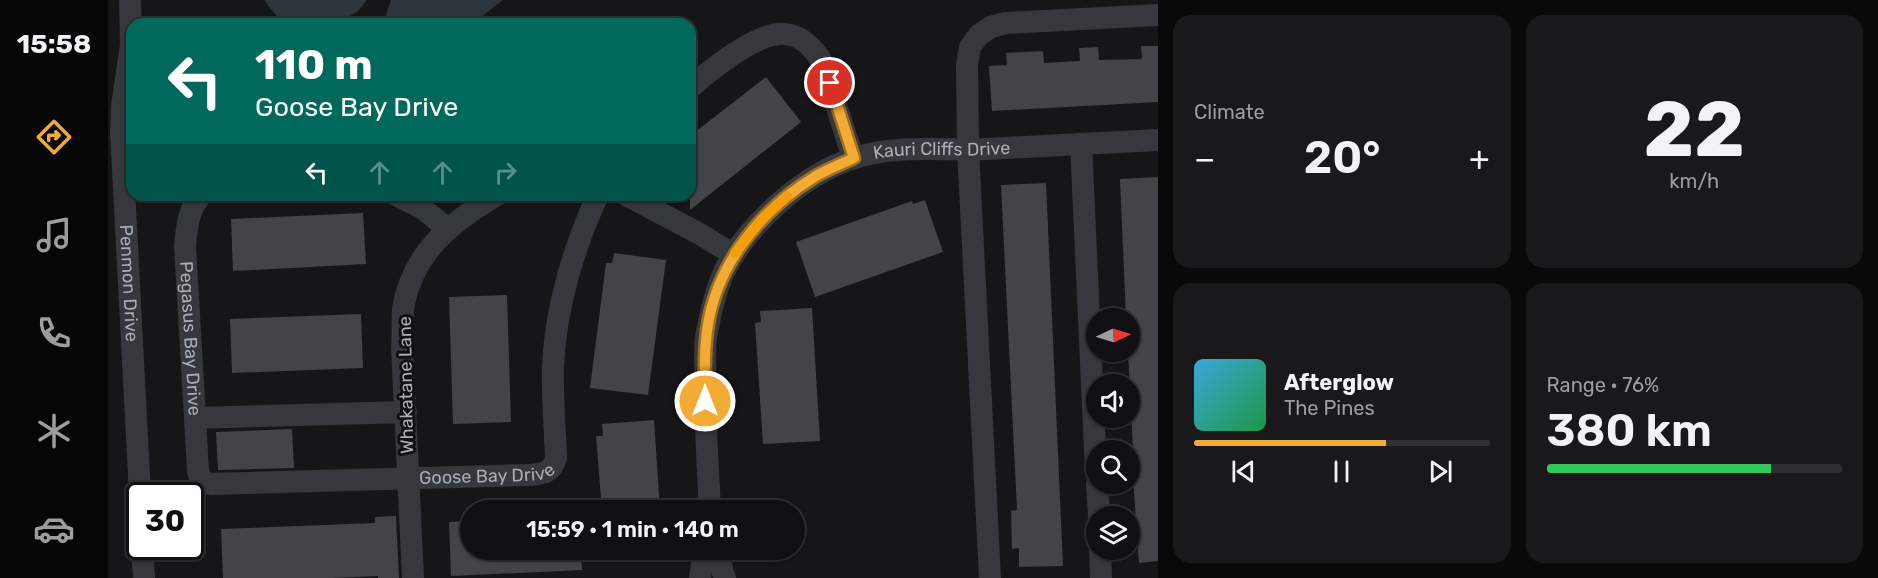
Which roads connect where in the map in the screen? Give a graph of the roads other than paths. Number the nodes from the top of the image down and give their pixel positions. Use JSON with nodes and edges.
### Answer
{"nodes":[{"id":1,"x":130,"y":0,"type":"edge"},
{"id":2,"x":1158,"y":15,"type":"edge"},
{"id":3,"x":130,"y":18,"type":"edge"},
{"id":4,"x":126,"y":79,"type":"edge"},
{"id":5,"x":696,"y":83,"type":"edge"},
{"id":6,"x":1158,"y":140,"type":"edge"},
{"id":7,"x":115,"y":143,"type":"edge"},
{"id":8,"x":1081,"y":144,"type":"junction"},
{"id":9,"x":969,"y":149,"type":"junction"},
{"id":10,"x":854,"y":158,"type":"junction"},
{"id":11,"x":196,"y":201,"type":"edge"},
{"id":12,"x":408,"y":201,"type":"edge"},
{"id":13,"x":486,"y":201,"type":"edge"},
{"id":14,"x":595,"y":201,"type":"edge"},
{"id":15,"x":637,"y":201,"type":"edge"},
{"id":16,"x":448,"y":229,"type":"junction"},
{"id":17,"x":734,"y":255,"type":"junction"},
{"id":18,"x":406,"y":412,"type":"junction"},
{"id":19,"x":195,"y":418,"type":"junction"},
{"id":20,"x":1095,"y":440,"type":"edge"},
{"id":21,"x":409,"y":479,"type":"junction"},
{"id":22,"x":139,"y":482,"type":"edge"},
{"id":23,"x":710,"y":500,"type":"edge"},
{"id":24,"x":143,"y":560,"type":"edge"},
{"id":25,"x":702,"y":560,"type":"edge"},
{"id":26,"x":721,"y":560,"type":"edge"},
{"id":27,"x":1100,"y":560,"type":"edge"},
{"id":28,"x":144,"y":578,"type":"edge"},
{"id":29,"x":413,"y":578,"type":"edge"},
{"id":30,"x":700,"y":578,"type":"edge"},
{"id":31,"x":725,"y":578,"type":"edge"},
{"id":32,"x":990,"y":578,"type":"edge"},
{"id":33,"x":1101,"y":578,"type":"edge"}],
"edges":[{"from":1,"to":3,"type":"street","name":"Penmon Drive"},
{"from":2,"to":9,"type":"street"},
{"from":4,"to":7,"type":"street","name":"Penmon Drive"},
{"from":5,"to":10,"type":"street"},
{"from":6,"to":8,"type":"street","name":"Kauri Cliffs Drive"},
{"from":7,"to":22,"type":"street","name":"Penmon Drive"},
{"from":8,"to":9,"type":"street","name":"Kauri Cliffs Drive"},
{"from":8,"to":20,"type":"street"},
{"from":9,"to":10,"type":"street","name":"Kauri Cliffs Drive"},
{"from":9,"to":32,"type":"street"},
{"from":10,"to":17,"type":"street","name":"Kauri Cliffs Drive"},
{"from":11,"to":19,"type":"street","name":"Pegasus Bay Drive"},
{"from":12,"to":16,"type":"street"},
{"from":13,"to":16,"type":"street","name":"Whakatane Lane"},
{"from":14,"to":21,"type":"street","name":"Goose Bay Drive"},
{"from":15,"to":17,"type":"street"},
{"from":16,"to":18,"type":"street","name":"Whakatane Lane"},
{"from":17,"to":23,"type":"street","name":"Kauri Cliffs Drive"},
{"from":18,"to":19,"type":"street","name":"Pegasus Bay Drive"},
{"from":18,"to":21,"type":"street","name":"Whakatane Lane"},
{"from":19,"to":21,"type":"street","name":"Goose Bay Drive"},
{"from":21,"to":29,"type":"street","name":"Whakatane Lane"},
{"from":24,"to":28,"type":"street"},
{"from":25,"to":30,"type":"street"},
{"from":26,"to":31,"type":"street"},
{"from":27,"to":33,"type":"street"}]}
